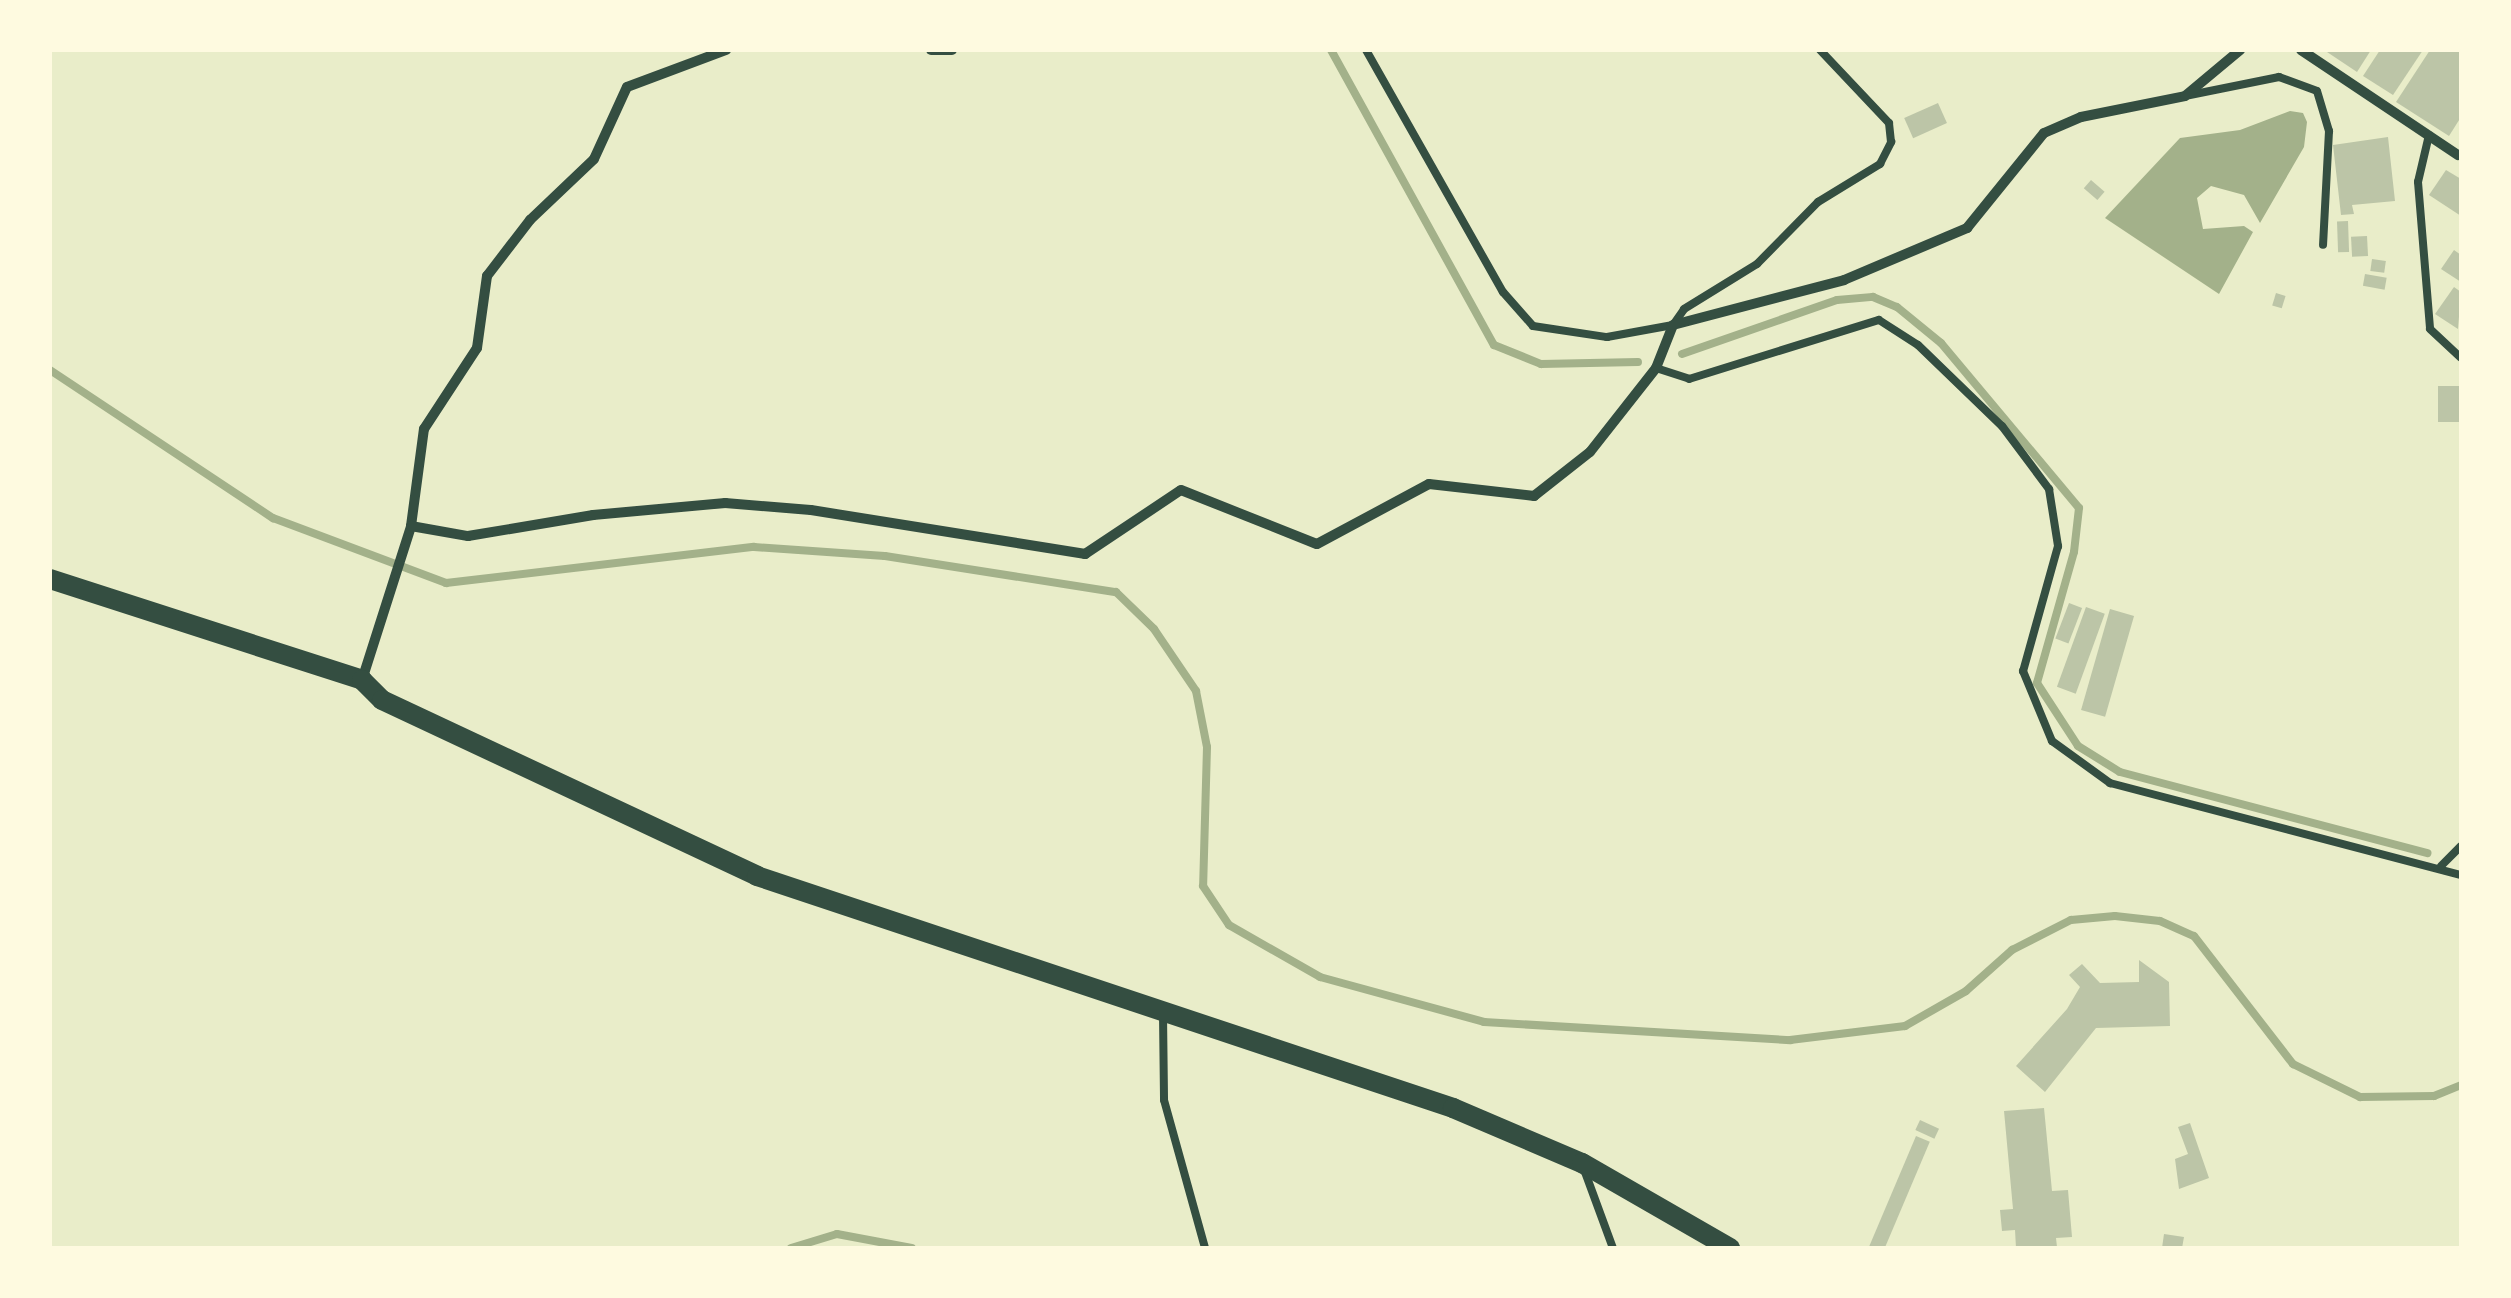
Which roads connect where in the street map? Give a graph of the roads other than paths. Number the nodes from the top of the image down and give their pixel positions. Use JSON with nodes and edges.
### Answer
{"nodes":[{"id":1,"x":726,"y":50,"type":"edge"},
{"id":2,"x":931,"y":50,"type":"edge"},
{"id":3,"x":952,"y":50,"type":"edge"},
{"id":4,"x":1366,"y":50,"type":"edge"},
{"id":5,"x":1820,"y":50,"type":"edge"},
{"id":6,"x":2240,"y":50,"type":"edge"},
{"id":7,"x":2301,"y":50,"type":"edge"},
{"id":8,"x":2186,"y":96,"type":"junction"},
{"id":9,"x":2429,"y":135,"type":"junction"},
{"id":10,"x":2458,"y":155,"type":"dead end"},
{"id":11,"x":2324,"y":245,"type":"dead end"},
{"id":12,"x":1673,"y":325,"type":"junction"},
{"id":13,"x":2461,"y":358,"type":"edge"},
{"id":14,"x":1656,"y":368,"type":"junction"},
{"id":15,"x":411,"y":526,"type":"junction"},
{"id":16,"x":50,"y":579,"type":"edge"},
{"id":17,"x":362,"y":680,"type":"junction"},
{"id":18,"x":2461,"y":846,"type":"edge"},
{"id":19,"x":2441,"y":866,"type":"junction"},
{"id":20,"x":2461,"y":874,"type":"edge"},
{"id":21,"x":1163,"y":1015,"type":"junction"},
{"id":22,"x":1582,"y":1163,"type":"junction"},
{"id":23,"x":1205,"y":1248,"type":"edge"},
{"id":24,"x":1613,"y":1248,"type":"edge"},
{"id":25,"x":1730,"y":1248,"type":"edge"}],
"edges":[{"from":1,"to":15,"type":"street"},
{"from":2,"to":3,"type":"street"},
{"from":4,"to":12,"type":"lane"},
{"from":5,"to":12,"type":"lane"},
{"from":6,"to":8,"type":"street"},
{"from":7,"to":9,"type":"street"},
{"from":8,"to":11,"type":"lane"},
{"from":8,"to":12,"type":"street"},
{"from":9,"to":10,"type":"street"},
{"from":9,"to":13,"type":"lane"},
{"from":12,"to":14,"type":"street"},
{"from":14,"to":15,"type":"street"},
{"from":14,"to":19,"type":"lane"},
{"from":15,"to":17,"type":"street"},
{"from":16,"to":17,"type":"main road"},
{"from":17,"to":21,"type":"main road"},
{"from":18,"to":19,"type":"lane"},
{"from":19,"to":20,"type":"lane"},
{"from":21,"to":22,"type":"main road"},
{"from":21,"to":23,"type":"lane"},
{"from":22,"to":24,"type":"lane"},
{"from":22,"to":25,"type":"main road"}]}
